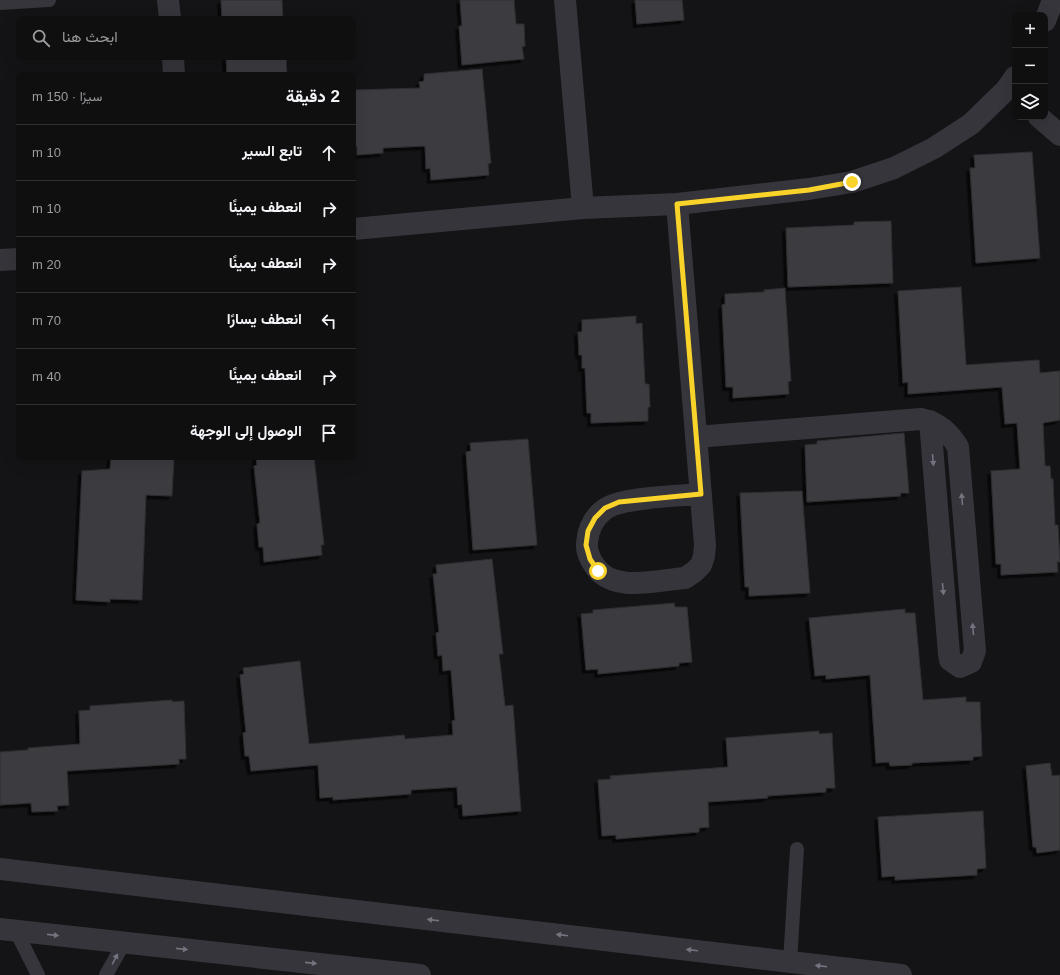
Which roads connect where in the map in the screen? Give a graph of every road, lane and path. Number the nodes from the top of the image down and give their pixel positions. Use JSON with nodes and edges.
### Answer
{"nodes":[{"id":1,"x":49,"y":0,"type":"edge"},
{"id":2,"x":168,"y":0,"type":"edge"},
{"id":3,"x":565,"y":0,"type":"edge"},
{"id":4,"x":1053,"y":0,"type":"edge"},
{"id":5,"x":0,"y":3,"type":"edge"},
{"id":6,"x":1048,"y":13,"type":"edge"},
{"id":7,"x":170,"y":16,"type":"edge"},
{"id":8,"x":173,"y":60,"type":"edge"},
{"id":9,"x":174,"y":72,"type":"edge"},
{"id":10,"x":1012,"y":88,"type":"edge"},
{"id":11,"x":1042,"y":120,"type":"edge"},
{"id":12,"x":1060,"y":135,"type":"edge"},
{"id":13,"x":677,"y":204,"type":"junction"},
{"id":14,"x":583,"y":208,"type":"junction"},
{"id":15,"x":356,"y":229,"type":"edge"},
{"id":16,"x":16,"y":259,"type":"edge"},
{"id":17,"x":0,"y":260,"type":"edge"},
{"id":18,"x":930,"y":421,"type":"junction"},
{"id":19,"x":696,"y":437,"type":"junction"},
{"id":20,"x":701,"y":494,"type":"junction"},
{"id":21,"x":797,"y":849,"type":"dead end"},
{"id":22,"x":0,"y":870,"type":"edge"},
{"id":23,"x":8,"y":930,"type":"edge"},
{"id":24,"x":124,"y":943,"type":"junction"},
{"id":25,"x":790,"y":962,"type":"junction"},
{"id":26,"x":38,"y":975,"type":"edge"},
{"id":27,"x":106,"y":975,"type":"edge"},
{"id":28,"x":420,"y":975,"type":"edge"},
{"id":29,"x":901,"y":975,"type":"edge"}],
"edges":[{"from":1,"to":5,"type":"lane"},
{"from":2,"to":7,"type":"street"},
{"from":3,"to":14,"type":"street"},
{"from":4,"to":6,"type":"street"},
{"from":8,"to":9,"type":"street"},
{"from":10,"to":13,"type":"street"},
{"from":11,"to":12,"type":"street"},
{"from":13,"to":14,"type":"street"},
{"from":13,"to":19,"type":"street"},
{"from":14,"to":15,"type":"street"},
{"from":16,"to":17,"type":"street"},
{"from":18,"to":18,"type":"street","one_way":true},
{"from":18,"to":19,"type":"street"},
{"from":19,"to":20,"type":"street"},
{"from":20,"to":20,"type":"street"},
{"from":21,"to":25,"type":"lane"},
{"from":25,"to":22,"type":"street","one_way":true},
{"from":23,"to":24,"type":"street","one_way":true},
{"from":23,"to":26,"type":"lane"},
{"from":27,"to":24,"type":"lane","one_way":true},
{"from":24,"to":28,"type":"street","one_way":true},
{"from":29,"to":25,"type":"street","one_way":true}]}
